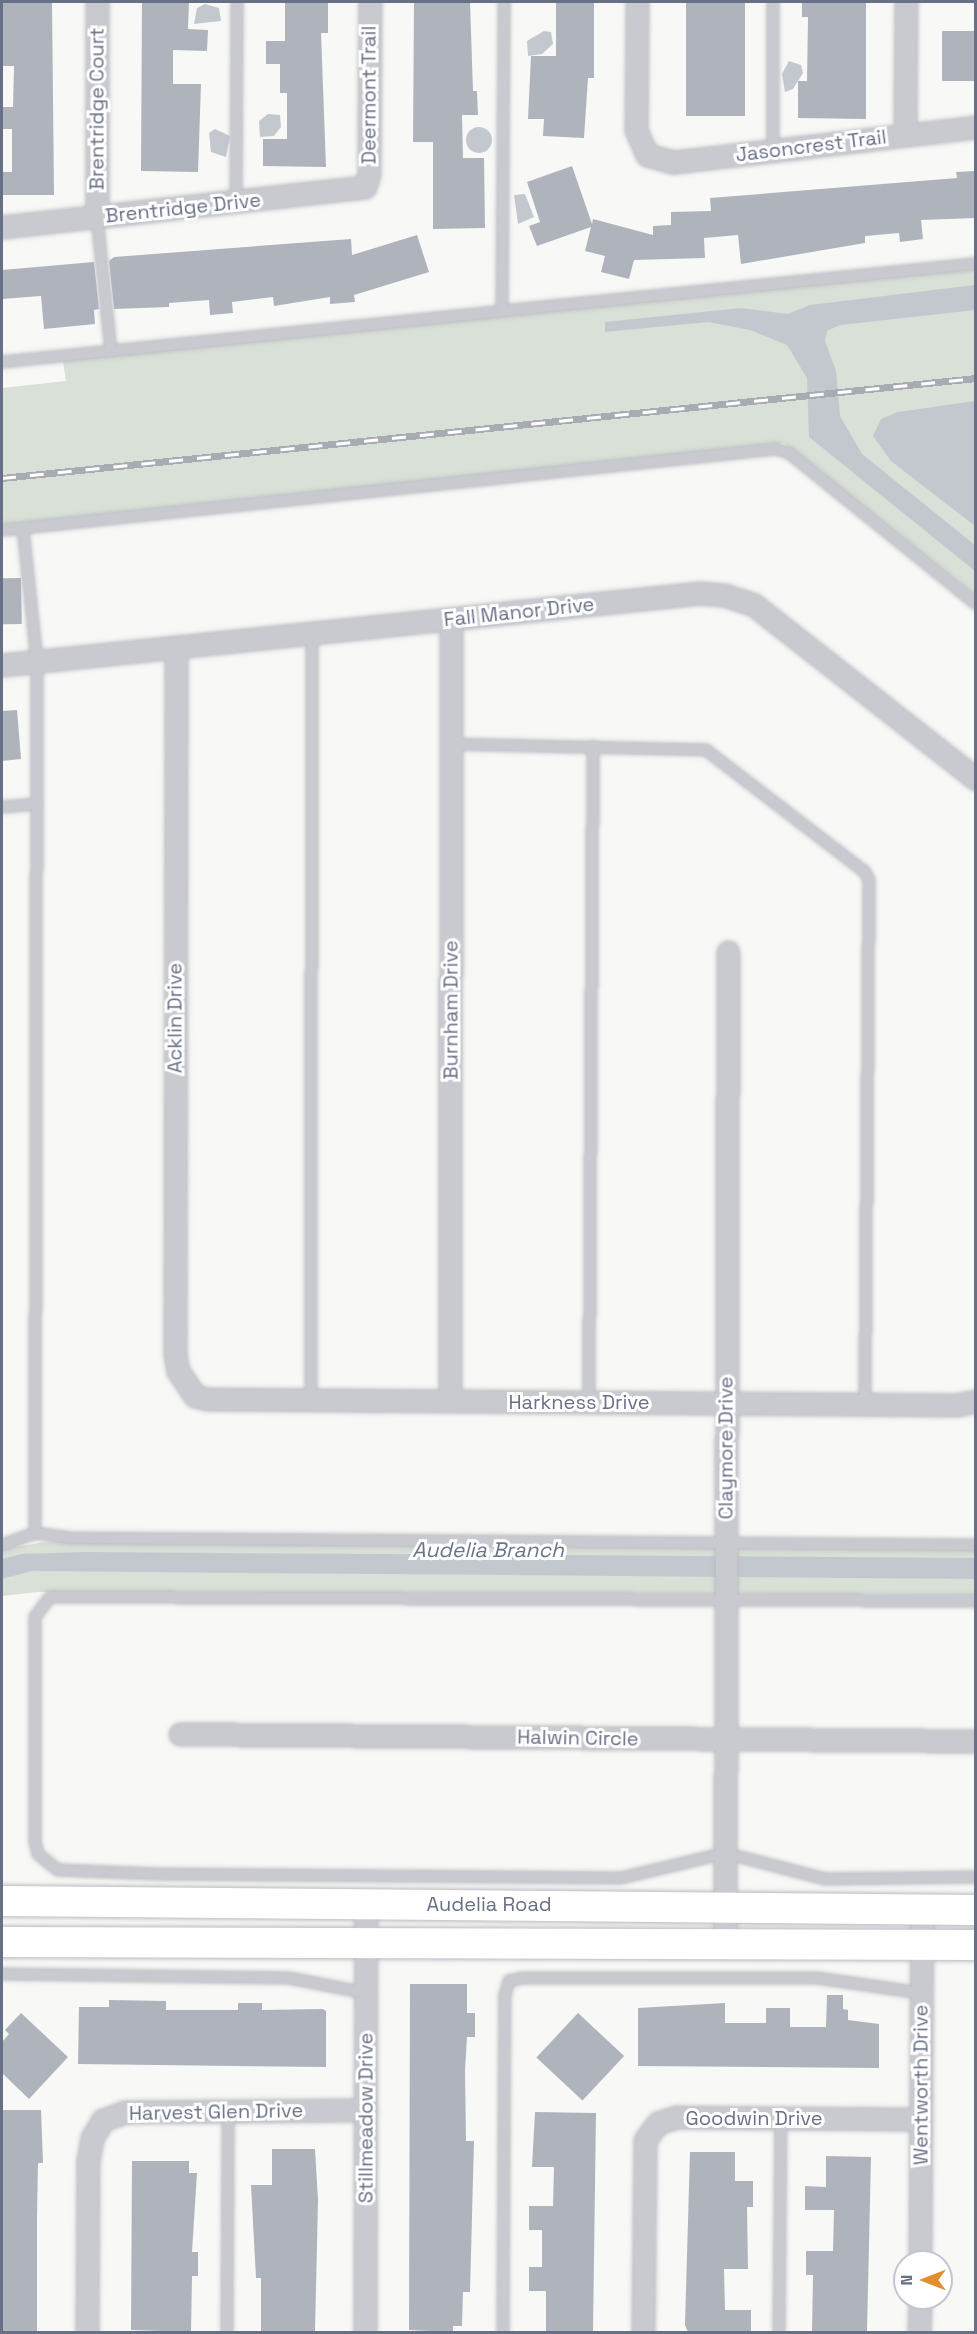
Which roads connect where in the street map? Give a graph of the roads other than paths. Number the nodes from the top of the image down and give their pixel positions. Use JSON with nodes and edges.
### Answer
{"nodes":[{"id":1,"x":97,"y":2,"type":"edge"},
{"id":2,"x":237,"y":2,"type":"edge"},
{"id":3,"x":370,"y":2,"type":"edge"},
{"id":4,"x":504,"y":2,"type":"edge"},
{"id":5,"x":637,"y":2,"type":"edge"},
{"id":6,"x":773,"y":2,"type":"edge"},
{"id":7,"x":906,"y":2,"type":"edge"},
{"id":8,"x":975,"y":127,"type":"edge"},
{"id":9,"x":905,"y":134,"type":"junction"},
{"id":10,"x":772,"y":152,"type":"junction"},
{"id":11,"x":365,"y":187,"type":"joint"},
{"id":12,"x":236,"y":203,"type":"junction"},
{"id":13,"x":97,"y":217,"type":"junction"},
{"id":14,"x":2,"y":227,"type":"edge"},
{"id":15,"x":975,"y":264,"type":"edge"},
{"id":16,"x":502,"y":311,"type":"junction"},
{"id":17,"x":111,"y":351,"type":"junction"},
{"id":18,"x":2,"y":362,"type":"edge"},
{"id":19,"x":23,"y":528,"type":"junction"},
{"id":20,"x":2,"y":530,"type":"edge"},
{"id":21,"x":975,"y":604,"type":"edge"},
{"id":22,"x":451,"y":619,"type":"junction"},
{"id":23,"x":312,"y":634,"type":"junction"},
{"id":24,"x":176,"y":648,"type":"junction"},
{"id":25,"x":37,"y":662,"type":"junction"},
{"id":26,"x":2,"y":665,"type":"edge"},
{"id":27,"x":451,"y":744,"type":"junction"},
{"id":28,"x":592,"y":746,"type":"junction"},
{"id":29,"x":975,"y":779,"type":"edge"},
{"id":30,"x":37,"y":804,"type":"junction"},
{"id":31,"x":2,"y":807,"type":"edge"},
{"id":32,"x":728,"y":952,"type":"dead end"},
{"id":33,"x":186,"y":1386,"type":"joint"},
{"id":34,"x":311,"y":1399,"type":"junction"},
{"id":35,"x":450,"y":1400,"type":"junction"},
{"id":36,"x":975,"y":1401,"type":"edge"},
{"id":37,"x":589,"y":1402,"type":"junction"},
{"id":38,"x":726,"y":1402,"type":"junction"},
{"id":39,"x":866,"y":1403,"type":"junction"},
{"id":40,"x":35,"y":1533,"type":"junction"},
{"id":41,"x":2,"y":1545,"type":"edge"},
{"id":42,"x":975,"y":1545,"type":"edge"},
{"id":43,"x":726,"y":1547,"type":"junction"},
{"id":44,"x":726,"y":1590,"type":"junction"},
{"id":45,"x":975,"y":1600,"type":"edge"},
{"id":46,"x":180,"y":1734,"type":"dead end"},
{"id":47,"x":726,"y":1740,"type":"junction"},
{"id":48,"x":975,"y":1741,"type":"edge"},
{"id":49,"x":725,"y":1853,"type":"junction"},
{"id":50,"x":975,"y":1877,"type":"edge"},
{"id":51,"x":2,"y":1901,"type":"edge"},
{"id":52,"x":366,"y":1903,"type":"junction"},
{"id":53,"x":725,"y":1906,"type":"junction"},
{"id":54,"x":922,"y":1909,"type":"junction"},
{"id":55,"x":975,"y":1910,"type":"edge"},
{"id":56,"x":2,"y":1942,"type":"edge"},
{"id":57,"x":366,"y":1943,"type":"junction"},
{"id":58,"x":726,"y":1945,"type":"junction"},
{"id":59,"x":921,"y":1945,"type":"junction"},
{"id":60,"x":975,"y":1945,"type":"edge"},
{"id":61,"x":2,"y":1974,"type":"edge"},
{"id":62,"x":366,"y":1993,"type":"junction"},
{"id":63,"x":921,"y":1993,"type":"junction"},
{"id":64,"x":366,"y":2110,"type":"junction"},
{"id":65,"x":228,"y":2111,"type":"junction"},
{"id":66,"x":781,"y":2118,"type":"junction"},
{"id":67,"x":921,"y":2119,"type":"junction"},
{"id":68,"x":920,"y":2250,"type":"edge"},
{"id":69,"x":920,"y":2310,"type":"edge"},
{"id":70,"x":87,"y":2332,"type":"edge"},
{"id":71,"x":227,"y":2332,"type":"edge"},
{"id":72,"x":365,"y":2332,"type":"edge"},
{"id":73,"x":503,"y":2332,"type":"edge"},
{"id":74,"x":643,"y":2332,"type":"edge"},
{"id":75,"x":779,"y":2332,"type":"edge"},
{"id":76,"x":919,"y":2332,"type":"edge"}],
"edges":[{"from":1,"to":13,"type":"street","name":"Brentridge Court"},
{"from":2,"to":12,"type":"lane"},
{"from":3,"to":11,"type":"street","name":"Deermont Trail"},
{"from":4,"to":16,"type":"lane"},
{"from":5,"to":10,"type":"street","name":"Jasoncrest Trail"},
{"from":6,"to":10,"type":"lane"},
{"from":7,"to":9,"type":"street"},
{"from":8,"to":9,"type":"street","name":"Jasoncrest Trail"},
{"from":9,"to":10,"type":"street","name":"Jasoncrest Trail"},
{"from":11,"to":12,"type":"street","name":"Brentridge Drive"},
{"from":12,"to":13,"type":"street","name":"Brentridge Drive"},
{"from":13,"to":14,"type":"street","name":"Brentridge Drive"},
{"from":13,"to":17,"type":"lane"},
{"from":15,"to":16,"type":"lane"},
{"from":16,"to":17,"type":"lane"},
{"from":17,"to":18,"type":"lane"},
{"from":19,"to":20,"type":"lane"},
{"from":19,"to":21,"type":"lane"},
{"from":19,"to":25,"type":"lane"},
{"from":22,"to":23,"type":"street","name":"Fall Manor Drive"},
{"from":22,"to":27,"type":"street","name":"Burnham Drive"},
{"from":22,"to":29,"type":"street","name":"Fall Manor Drive"},
{"from":23,"to":24,"type":"street","name":"Fall Manor Drive"},
{"from":23,"to":34,"type":"lane"},
{"from":24,"to":25,"type":"street","name":"Fall Manor Drive"},
{"from":24,"to":33,"type":"street","name":"Acklin Drive"},
{"from":25,"to":26,"type":"street","name":"Fall Manor Drive"},
{"from":25,"to":30,"type":"lane"},
{"from":27,"to":28,"type":"lane"},
{"from":27,"to":35,"type":"street","name":"Burnham Drive"},
{"from":28,"to":37,"type":"lane"},
{"from":28,"to":39,"type":"lane"},
{"from":30,"to":31,"type":"lane"},
{"from":30,"to":40,"type":"lane"},
{"from":32,"to":38,"type":"street","name":"Claymore Drive"},
{"from":33,"to":34,"type":"street","name":"Harkness Drive"},
{"from":34,"to":35,"type":"street","name":"Harkness Drive"},
{"from":35,"to":37,"type":"street","name":"Harkness Drive"},
{"from":36,"to":39,"type":"street","name":"Harkness Drive"},
{"from":37,"to":38,"type":"street","name":"Harkness Drive"},
{"from":38,"to":39,"type":"street","name":"Harkness Drive"},
{"from":38,"to":43,"type":"street","name":"Claymore Drive"},
{"from":40,"to":41,"type":"lane"},
{"from":40,"to":43,"type":"lane"},
{"from":42,"to":43,"type":"lane"},
{"from":43,"to":44,"type":"street","name":"Claymore Drive"},
{"from":44,"to":45,"type":"lane"},
{"from":44,"to":47,"type":"street","name":"Claymore Drive"},
{"from":44,"to":49,"type":"lane"},
{"from":46,"to":47,"type":"street","name":"Halwin Circle"},
{"from":47,"to":48,"type":"street","name":"Halwin Circle"},
{"from":47,"to":49,"type":"street","name":"Claymore Drive"},
{"from":49,"to":50,"type":"lane"},
{"from":49,"to":53,"type":"street","name":"Claymore Drive"},
{"from":51,"to":52,"type":"main road","name":"Audelia Road"},
{"from":52,"to":53,"type":"main road","name":"Audelia Road"},
{"from":52,"to":57,"type":"street","name":"Stillmeadow Drive"},
{"from":53,"to":54,"type":"main road","name":"Audelia Road"},
{"from":53,"to":58,"type":"street","name":"Claymore Drive"},
{"from":54,"to":55,"type":"main road","name":"Audelia Road"},
{"from":54,"to":59,"type":"street","name":"Wentworth Drive"},
{"from":56,"to":57,"type":"main road","name":"Audelia Road"},
{"from":57,"to":58,"type":"main road","name":"Audelia Road"},
{"from":57,"to":62,"type":"street","name":"Stillmeadow Drive"},
{"from":58,"to":59,"type":"main road","name":"Audelia Road"},
{"from":59,"to":60,"type":"main road","name":"Audelia Road"},
{"from":59,"to":63,"type":"street","name":"Wentworth Drive"},
{"from":61,"to":62,"type":"lane"},
{"from":62,"to":64,"type":"street","name":"Stillmeadow Drive"},
{"from":63,"to":67,"type":"street","name":"Wentworth Drive"},
{"from":63,"to":73,"type":"lane"},
{"from":64,"to":65,"type":"street","name":"Harvest Glen Drive"},
{"from":64,"to":72,"type":"street","name":"Stillmeadow Drive"},
{"from":65,"to":70,"type":"street","name":"Harvest Glen Drive"},
{"from":65,"to":71,"type":"lane"},
{"from":66,"to":67,"type":"street","name":"Goodwin Drive"},
{"from":66,"to":74,"type":"street","name":"Goodwin Drive"},
{"from":66,"to":75,"type":"lane"},
{"from":67,"to":68,"type":"street","name":"Wentworth Drive"},
{"from":69,"to":76,"type":"street"}]}
